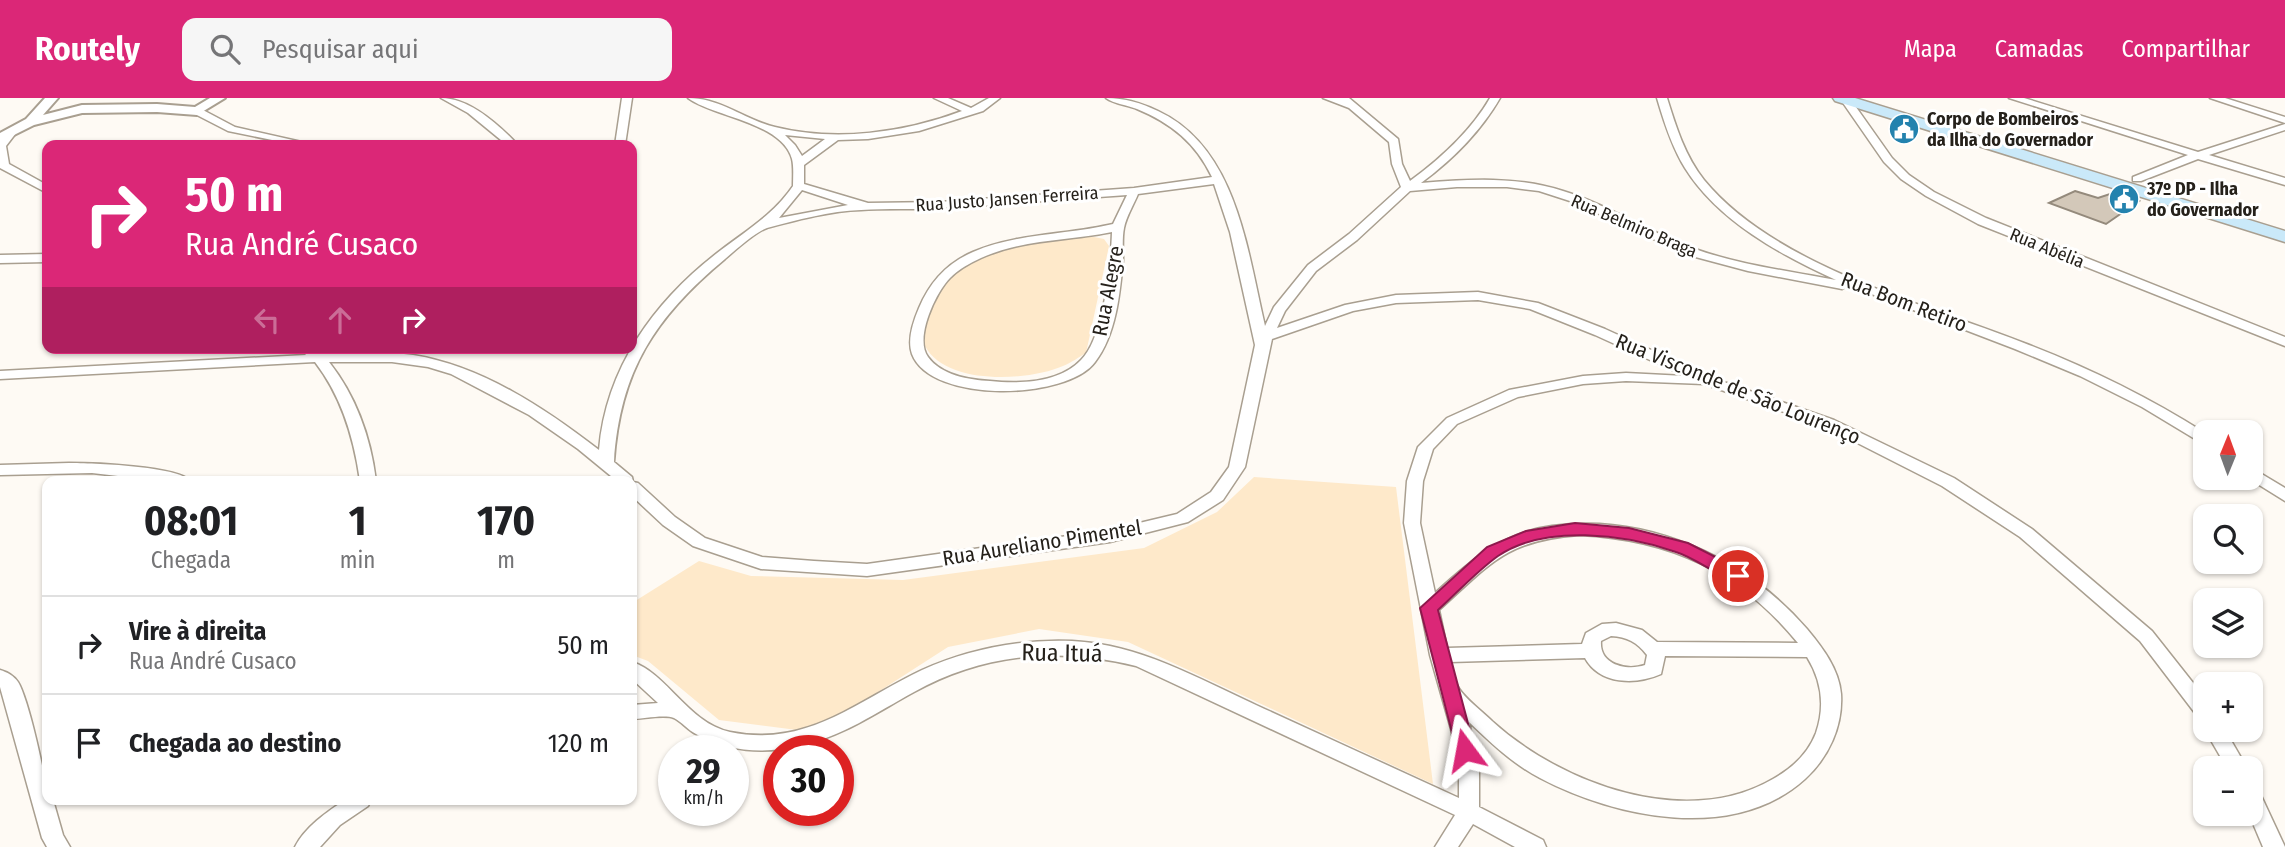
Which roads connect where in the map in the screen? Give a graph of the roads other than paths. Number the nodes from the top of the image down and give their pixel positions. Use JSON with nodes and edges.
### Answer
{"nodes":[{"id":1,"x":219,"y":98,"type":"edge"},
{"id":2,"x":446,"y":98,"type":"edge"},
{"id":3,"x":627,"y":98,"type":"edge"},
{"id":4,"x":693,"y":98,"type":"edge"},
{"id":5,"x":939,"y":98,"type":"edge"},
{"id":6,"x":1012,"y":98,"type":"edge"},
{"id":7,"x":1111,"y":98,"type":"edge"},
{"id":8,"x":1328,"y":98,"type":"edge"},
{"id":9,"x":1343,"y":98,"type":"edge"},
{"id":10,"x":1495,"y":98,"type":"edge"},
{"id":11,"x":1661,"y":98,"type":"edge"},
{"id":12,"x":1879,"y":98,"type":"edge"},
{"id":13,"x":2014,"y":98,"type":"edge"},
{"id":14,"x":2215,"y":98,"type":"edge"},
{"id":15,"x":51,"y":99,"type":"edge"},
{"id":16,"x":1845,"y":99,"type":"edge"},
{"id":17,"x":992,"y":101,"type":"edge"},
{"id":18,"x":1355,"y":107,"type":"junction"},
{"id":19,"x":82,"y":109,"type":"junction"},
{"id":20,"x":198,"y":111,"type":"junction"},
{"id":21,"x":970,"y":111,"type":"junction"},
{"id":22,"x":2285,"y":120,"type":"edge"},
{"id":23,"x":30,"y":122,"type":"junction"},
{"id":24,"x":2285,"y":127,"type":"edge"},
{"id":25,"x":770,"y":130,"type":"junction"},
{"id":26,"x":6,"y":136,"type":"edge"},
{"id":27,"x":835,"y":137,"type":"junction"},
{"id":28,"x":286,"y":140,"type":"edge"},
{"id":29,"x":507,"y":140,"type":"edge"},
{"id":30,"x":621,"y":140,"type":"edge"},
{"id":31,"x":2198,"y":155,"type":"junction"},
{"id":32,"x":2,"y":164,"type":"edge"},
{"id":33,"x":797,"y":165,"type":"junction"},
{"id":34,"x":2096,"y":177,"type":"junction"},
{"id":35,"x":2137,"y":179,"type":"junction"},
{"id":36,"x":1217,"y":180,"type":"junction"},
{"id":37,"x":2285,"y":182,"type":"edge"},
{"id":38,"x":799,"y":186,"type":"junction"},
{"id":39,"x":42,"y":187,"type":"edge"},
{"id":40,"x":1407,"y":188,"type":"junction"},
{"id":41,"x":1134,"y":191,"type":"junction"},
{"id":42,"x":867,"y":206,"type":"junction"},
{"id":43,"x":1118,"y":227,"type":"junction"},
{"id":44,"x":2285,"y":227,"type":"edge"},
{"id":45,"x":758,"y":230,"type":"junction"},
{"id":46,"x":2285,"y":237,"type":"edge"},
{"id":47,"x":42,"y":258,"type":"edge"},
{"id":48,"x":0,"y":259,"type":"edge"},
{"id":49,"x":1860,"y":288,"type":"junction"},
{"id":50,"x":1265,"y":340,"type":"junction"},
{"id":51,"x":2285,"y":342,"type":"edge"},
{"id":52,"x":637,"y":352,"type":"edge"},
{"id":53,"x":315,"y":354,"type":"edge"},
{"id":54,"x":636,"y":354,"type":"edge"},
{"id":55,"x":322,"y":359,"type":"junction"},
{"id":56,"x":0,"y":375,"type":"edge"},
{"id":57,"x":1710,"y":382,"type":"junction"},
{"id":58,"x":2193,"y":433,"type":"edge"},
{"id":59,"x":606,"y":463,"type":"junction"},
{"id":60,"x":0,"y":470,"type":"edge"},
{"id":61,"x":164,"y":476,"type":"edge"},
{"id":62,"x":367,"y":476,"type":"edge"},
{"id":63,"x":620,"y":476,"type":"edge"},
{"id":64,"x":2263,"y":481,"type":"edge"},
{"id":65,"x":637,"y":492,"type":"edge"},
{"id":66,"x":2285,"y":496,"type":"edge"},
{"id":67,"x":1429,"y":608,"type":"junction"},
{"id":68,"x":1653,"y":649,"type":"junction"},
{"id":69,"x":1814,"y":650,"type":"junction"},
{"id":70,"x":1591,"y":651,"type":"junction"},
{"id":71,"x":1439,"y":655,"type":"junction"},
{"id":72,"x":637,"y":673,"type":"edge"},
{"id":73,"x":0,"y":677,"type":"edge"},
{"id":74,"x":1450,"y":692,"type":"junction"},
{"id":75,"x":2193,"y":697,"type":"edge"},
{"id":76,"x":675,"y":710,"type":"junction"},
{"id":77,"x":637,"y":712,"type":"edge"},
{"id":78,"x":42,"y":799,"type":"edge"},
{"id":79,"x":44,"y":805,"type":"edge"},
{"id":80,"x":354,"y":805,"type":"edge"},
{"id":81,"x":1469,"y":812,"type":"junction"},
{"id":82,"x":2263,"y":822,"type":"edge"},
{"id":83,"x":59,"y":847,"type":"edge"},
{"id":84,"x":306,"y":847,"type":"edge"},
{"id":85,"x":1446,"y":847,"type":"edge"},
{"id":86,"x":1535,"y":847,"type":"edge"},
{"id":87,"x":2274,"y":847,"type":"edge"}],
"edges":[{"from":1,"to":20,"type":"street"},
{"from":2,"to":29,"type":"street"},
{"from":3,"to":30,"type":"street"},
{"from":4,"to":25,"type":"street"},
{"from":5,"to":21,"type":"street"},
{"from":6,"to":17,"type":"street"},
{"from":7,"to":36,"type":"street"},
{"from":8,"to":18,"type":"street"},
{"from":9,"to":18,"type":"street"},
{"from":10,"to":40,"type":"street","name":"Rua Aureliano Pimentel"},
{"from":11,"to":49,"type":"street","name":"Rua Bom Retiro"},
{"from":12,"to":35,"type":"main road"},
{"from":13,"to":31,"type":"street"},
{"from":14,"to":22,"type":"street"},
{"from":15,"to":19,"type":"street"},
{"from":15,"to":23,"type":"street"},
{"from":16,"to":34,"type":"main road"},
{"from":16,"to":51,"type":"street","name":"Rua Abélia"},
{"from":17,"to":21,"type":"street"},
{"from":18,"to":40,"type":"street"},
{"from":19,"to":20,"type":"street"},
{"from":19,"to":23,"type":"street"},
{"from":20,"to":28,"type":"street"},
{"from":21,"to":27,"type":"street"},
{"from":23,"to":26,"type":"street"},
{"from":24,"to":31,"type":"street"},
{"from":25,"to":27,"type":"street"},
{"from":25,"to":33,"type":"street"},
{"from":26,"to":32,"type":"street"},
{"from":27,"to":33,"type":"street"},
{"from":31,"to":35,"type":"street"},
{"from":31,"to":37,"type":"street"},
{"from":32,"to":39,"type":"street"},
{"from":33,"to":38,"type":"street"},
{"from":34,"to":35,"type":"main road"},
{"from":34,"to":46,"type":"main road"},
{"from":35,"to":44,"type":"main road"},
{"from":36,"to":41,"type":"street","name":"Rua Justo Jansen Ferreira"},
{"from":36,"to":50,"type":"street"},
{"from":38,"to":42,"type":"street","name":"Rua Justo Jansen Ferreira"},
{"from":38,"to":45,"type":"street"},
{"from":40,"to":49,"type":"street","name":"Rua Belmiro Braga"},
{"from":40,"to":50,"type":"street","name":"Rua Aureliano Pimentel"},
{"from":41,"to":42,"type":"street","name":"Rua Justo Jansen Ferreira"},
{"from":41,"to":43,"type":"street","name":"Rua Alegre"},
{"from":42,"to":45,"type":"street"},
{"from":43,"to":43,"type":"street","name":"Rua Alegre"},
{"from":45,"to":52,"type":"street"},
{"from":47,"to":48,"type":"street"},
{"from":49,"to":58,"type":"street","name":"Rua Bom Retiro"},
{"from":50,"to":57,"type":"street","name":"Rua Visconde de São Lourenço"},
{"from":50,"to":65,"type":"street","name":"Rua Aureliano Pimentel"},
{"from":53,"to":55,"type":"street"},
{"from":54,"to":59,"type":"street"},
{"from":55,"to":56,"type":"street"},
{"from":55,"to":59,"type":"street"},
{"from":55,"to":62,"type":"street"},
{"from":57,"to":67,"type":"street"},
{"from":57,"to":75,"type":"street","name":"Rua Visconde de São Lourenço"},
{"from":59,"to":63,"type":"street"},
{"from":60,"to":61,"type":"street"},
{"from":64,"to":66,"type":"street"},
{"from":67,"to":69,"type":"street"},
{"from":67,"to":71,"type":"street"},
{"from":68,"to":69,"type":"street"},
{"from":68,"to":70,"type":"street"},
{"from":68,"to":70,"type":"street"},
{"from":69,"to":74,"type":"street"},
{"from":70,"to":71,"type":"street"},
{"from":71,"to":74,"type":"street"},
{"from":72,"to":76,"type":"street","name":"Rua Ituá"},
{"from":73,"to":78,"type":"street"},
{"from":74,"to":81,"type":"street"},
{"from":76,"to":77,"type":"street"},
{"from":76,"to":81,"type":"street","name":"Rua Ituá"},
{"from":79,"to":83,"type":"street"},
{"from":80,"to":84,"type":"street"},
{"from":81,"to":85,"type":"street"},
{"from":81,"to":86,"type":"street","name":"Rua Ituá"},
{"from":82,"to":87,"type":"street"}]}
